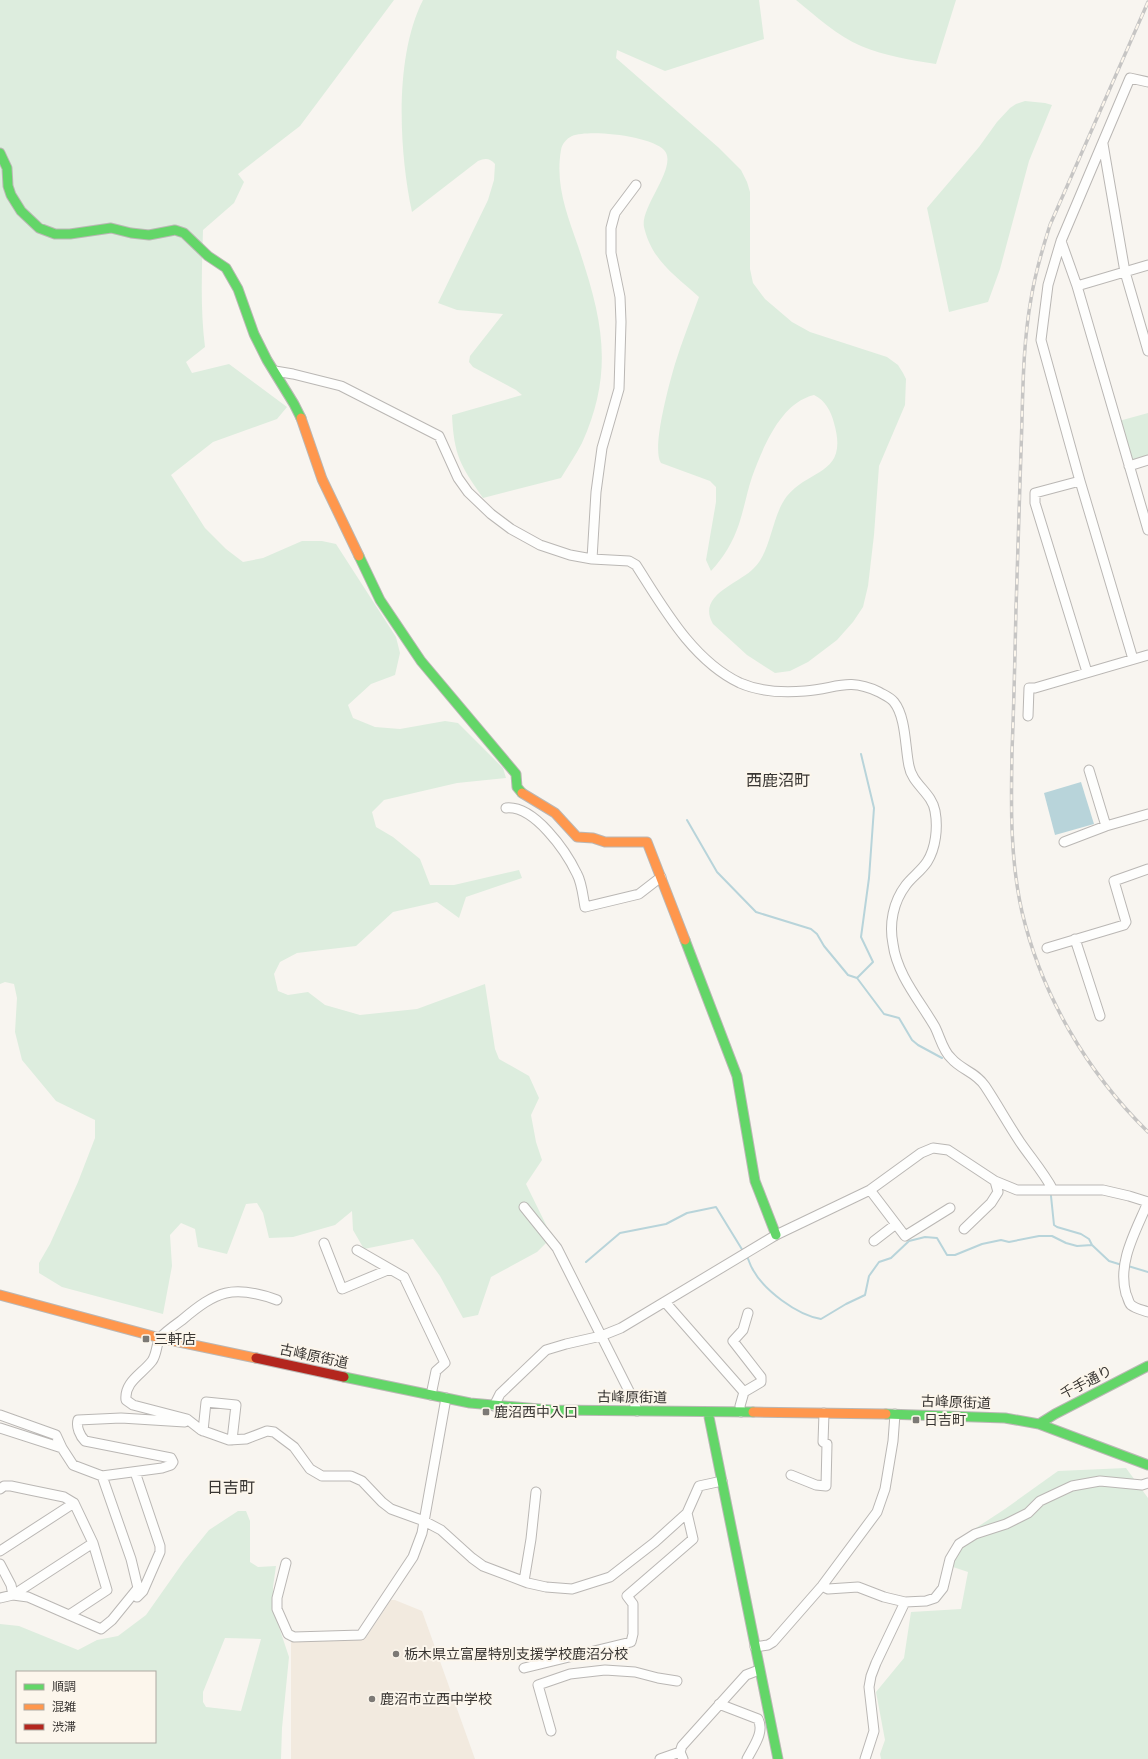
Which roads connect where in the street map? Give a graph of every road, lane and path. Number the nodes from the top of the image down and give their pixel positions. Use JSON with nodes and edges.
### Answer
{"nodes":[{"id":1,"x":1148,"y":82,"type":"edge"},
{"id":2,"x":1103,"y":144,"type":"junction"},
{"id":3,"x":0,"y":153,"type":"edge"},
{"id":4,"x":636,"y":185,"type":"dead end"},
{"id":5,"x":1061,"y":241,"type":"junction"},
{"id":6,"x":1148,"y":265,"type":"edge"},
{"id":7,"x":1125,"y":272,"type":"junction"},
{"id":8,"x":1076,"y":286,"type":"junction"},
{"id":9,"x":1148,"y":351,"type":"edge"},
{"id":10,"x":275,"y":371,"type":"junction"},
{"id":11,"x":1148,"y":460,"type":"edge"},
{"id":12,"x":1129,"y":466,"type":"junction"},
{"id":13,"x":1080,"y":481,"type":"junction"},
{"id":14,"x":1148,"y":530,"type":"edge"},
{"id":15,"x":592,"y":559,"type":"junction"},
{"id":16,"x":1148,"y":654,"type":"edge"},
{"id":17,"x":1133,"y":659,"type":"junction"},
{"id":18,"x":1087,"y":672,"type":"junction"},
{"id":19,"x":1028,"y":716,"type":"dead end"},
{"id":20,"x":1089,"y":770,"type":"dead end"},
{"id":21,"x":506,"y":808,"type":"dead end"},
{"id":22,"x":1148,"y":814,"type":"edge"},
{"id":23,"x":1106,"y":826,"type":"junction"},
{"id":24,"x":1064,"y":842,"type":"dead end"},
{"id":25,"x":1148,"y":869,"type":"edge"},
{"id":26,"x":661,"y":877,"type":"junction"},
{"id":27,"x":1075,"y":939,"type":"junction"},
{"id":28,"x":1047,"y":948,"type":"dead end"},
{"id":29,"x":1100,"y":1016,"type":"dead end"},
{"id":30,"x":995,"y":1181,"type":"junction"},
{"id":31,"x":870,"y":1190,"type":"junction"},
{"id":32,"x":1053,"y":1190,"type":"junction"},
{"id":33,"x":524,"y":1206,"type":"dead end"},
{"id":34,"x":950,"y":1208,"type":"dead end"},
{"id":35,"x":896,"y":1224,"type":"junction"},
{"id":36,"x":964,"y":1229,"type":"dead end"},
{"id":37,"x":776,"y":1235,"type":"junction"},
{"id":38,"x":874,"y":1241,"type":"dead end"},
{"id":39,"x":324,"y":1243,"type":"dead end"},
{"id":40,"x":357,"y":1250,"type":"dead end"},
{"id":41,"x":390,"y":1269,"type":"junction"},
{"id":42,"x":0,"y":1295,"type":"edge"},
{"id":43,"x":277,"y":1300,"type":"dead end"},
{"id":44,"x":665,"y":1302,"type":"junction"},
{"id":45,"x":1148,"y":1312,"type":"edge"},
{"id":46,"x":748,"y":1313,"type":"dead end"},
{"id":47,"x":601,"y":1336,"type":"junction"},
{"id":48,"x":160,"y":1338,"type":"junction"},
{"id":49,"x":1148,"y":1366,"type":"edge"},
{"id":50,"x":744,"y":1392,"type":"junction"},
{"id":51,"x":431,"y":1395,"type":"junction"},
{"id":52,"x":446,"y":1398,"type":"junction"},
{"id":53,"x":494,"y":1406,"type":"junction"},
{"id":54,"x":637,"y":1411,"type":"junction"},
{"id":55,"x":708,"y":1412,"type":"junction"},
{"id":56,"x":741,"y":1412,"type":"junction"},
{"id":57,"x":824,"y":1413,"type":"junction"},
{"id":58,"x":895,"y":1414,"type":"junction"},
{"id":59,"x":0,"y":1415,"type":"edge"},
{"id":60,"x":192,"y":1423,"type":"junction"},
{"id":61,"x":1039,"y":1424,"type":"junction"},
{"id":62,"x":0,"y":1428,"type":"edge"},
{"id":63,"x":203,"y":1431,"type":"junction"},
{"id":64,"x":232,"y":1440,"type":"junction"},
{"id":65,"x":62,"y":1448,"type":"junction"},
{"id":66,"x":1148,"y":1465,"type":"edge"},
{"id":67,"x":135,"y":1472,"type":"junction"},
{"id":68,"x":791,"y":1475,"type":"dead end"},
{"id":69,"x":102,"y":1476,"type":"junction"},
{"id":70,"x":722,"y":1481,"type":"junction"},
{"id":71,"x":1148,"y":1483,"type":"edge"},
{"id":72,"x":0,"y":1489,"type":"edge"},
{"id":73,"x":536,"y":1492,"type":"dead end"},
{"id":74,"x":74,"y":1503,"type":"junction"},
{"id":75,"x":687,"y":1513,"type":"junction"},
{"id":76,"x":424,"y":1521,"type":"junction"},
{"id":77,"x":93,"y":1543,"type":"junction"},
{"id":78,"x":0,"y":1551,"type":"edge"},
{"id":79,"x":286,"y":1563,"type":"dead end"},
{"id":80,"x":0,"y":1564,"type":"edge"},
{"id":81,"x":524,"y":1581,"type":"junction"},
{"id":82,"x":822,"y":1586,"type":"junction"},
{"id":83,"x":13,"y":1594,"type":"junction"},
{"id":84,"x":0,"y":1598,"type":"edge"},
{"id":85,"x":905,"y":1602,"type":"junction"},
{"id":86,"x":69,"y":1615,"type":"junction"},
{"id":87,"x":114,"y":1617,"type":"junction"},
{"id":88,"x":755,"y":1648,"type":"junction"},
{"id":89,"x":524,"y":1668,"type":"dead end"},
{"id":90,"x":759,"y":1670,"type":"junction"},
{"id":91,"x":677,"y":1681,"type":"dead end"},
{"id":92,"x":719,"y":1704,"type":"junction"},
{"id":93,"x":551,"y":1731,"type":"dead end"},
{"id":94,"x":682,"y":1755,"type":"edge"},
{"id":95,"x":660,"y":1759,"type":"edge"},
{"id":96,"x":747,"y":1759,"type":"edge"},
{"id":97,"x":778,"y":1759,"type":"edge"},
{"id":98,"x":865,"y":1759,"type":"edge"}],
"edges":[{"from":1,"to":2,"type":"street"},
{"from":2,"to":5,"type":"street"},
{"from":2,"to":7,"type":"street"},
{"from":3,"to":10,"type":"street"},
{"from":4,"to":15,"type":"street"},
{"from":5,"to":8,"type":"street"},
{"from":5,"to":13,"type":"street"},
{"from":6,"to":7,"type":"street"},
{"from":7,"to":8,"type":"street"},
{"from":7,"to":9,"type":"street"},
{"from":8,"to":12,"type":"street"},
{"from":10,"to":15,"type":"street"},
{"from":10,"to":26,"type":"street"},
{"from":11,"to":12,"type":"street"},
{"from":12,"to":14,"type":"street"},
{"from":13,"to":17,"type":"street"},
{"from":13,"to":18,"type":"street"},
{"from":15,"to":32,"type":"street"},
{"from":16,"to":17,"type":"street"},
{"from":17,"to":18,"type":"street"},
{"from":18,"to":19,"type":"street"},
{"from":20,"to":23,"type":"street"},
{"from":21,"to":26,"type":"street"},
{"from":22,"to":23,"type":"street"},
{"from":23,"to":24,"type":"street"},
{"from":25,"to":27,"type":"street"},
{"from":26,"to":37,"type":"street"},
{"from":27,"to":28,"type":"street"},
{"from":27,"to":29,"type":"street"},
{"from":30,"to":31,"type":"street"},
{"from":30,"to":32,"type":"street"},
{"from":30,"to":36,"type":"street"},
{"from":31,"to":35,"type":"street"},
{"from":31,"to":37,"type":"street"},
{"from":32,"to":45,"type":"street"},
{"from":33,"to":47,"type":"street"},
{"from":34,"to":35,"type":"street"},
{"from":35,"to":38,"type":"street"},
{"from":37,"to":44,"type":"street"},
{"from":39,"to":41,"type":"street"},
{"from":40,"to":41,"type":"street"},
{"from":41,"to":51,"type":"street"},
{"from":42,"to":48,"type":"street","name":"古峰原街道"},
{"from":43,"to":48,"type":"street"},
{"from":44,"to":47,"type":"street"},
{"from":44,"to":50,"type":"street"},
{"from":46,"to":50,"type":"street"},
{"from":47,"to":53,"type":"street"},
{"from":47,"to":54,"type":"street"},
{"from":48,"to":51,"type":"street","name":"古峰原街道"},
{"from":48,"to":60,"type":"street"},
{"from":49,"to":61,"type":"street","name":"千手通り"},
{"from":50,"to":56,"type":"street"},
{"from":51,"to":52,"type":"street","name":"古峰原街道"},
{"from":52,"to":53,"type":"street","name":"古峰原街道"},
{"from":52,"to":76,"type":"street"},
{"from":53,"to":54,"type":"street","name":"古峰原街道"},
{"from":54,"to":55,"type":"street","name":"古峰原街道"},
{"from":55,"to":56,"type":"street","name":"古峰原街道"},
{"from":55,"to":70,"type":"street"},
{"from":56,"to":57,"type":"street","name":"古峰原街道"},
{"from":57,"to":58,"type":"street","name":"古峰原街道"},
{"from":57,"to":68,"type":"street"},
{"from":58,"to":61,"type":"street","name":"古峰原街道"},
{"from":58,"to":82,"type":"street"},
{"from":59,"to":65,"type":"street"},
{"from":60,"to":63,"type":"street"},
{"from":60,"to":67,"type":"street"},
{"from":61,"to":66,"type":"street","name":"古峰原街道"},
{"from":62,"to":65,"type":"street"},
{"from":63,"to":64,"type":"street"},
{"from":63,"to":64,"type":"street"},
{"from":64,"to":76,"type":"street"},
{"from":65,"to":69,"type":"street"},
{"from":67,"to":69,"type":"street"},
{"from":67,"to":87,"type":"street"},
{"from":69,"to":87,"type":"street"},
{"from":70,"to":75,"type":"street"},
{"from":70,"to":88,"type":"street"},
{"from":71,"to":85,"type":"street"},
{"from":72,"to":74,"type":"street"},
{"from":73,"to":81,"type":"street"},
{"from":74,"to":77,"type":"street"},
{"from":74,"to":78,"type":"street"},
{"from":75,"to":81,"type":"street"},
{"from":75,"to":89,"type":"street"},
{"from":76,"to":79,"type":"street"},
{"from":76,"to":81,"type":"street"},
{"from":77,"to":83,"type":"street"},
{"from":77,"to":86,"type":"street"},
{"from":80,"to":83,"type":"street"},
{"from":82,"to":85,"type":"street"},
{"from":82,"to":88,"type":"street"},
{"from":83,"to":84,"type":"street"},
{"from":83,"to":86,"type":"street"},
{"from":85,"to":98,"type":"street"},
{"from":86,"to":87,"type":"street"},
{"from":88,"to":90,"type":"street"},
{"from":90,"to":92,"type":"street"},
{"from":90,"to":97,"type":"street"},
{"from":91,"to":93,"type":"street"},
{"from":92,"to":94,"type":"street"},
{"from":92,"to":96,"type":"street"},
{"from":94,"to":95,"type":"street"}]}
